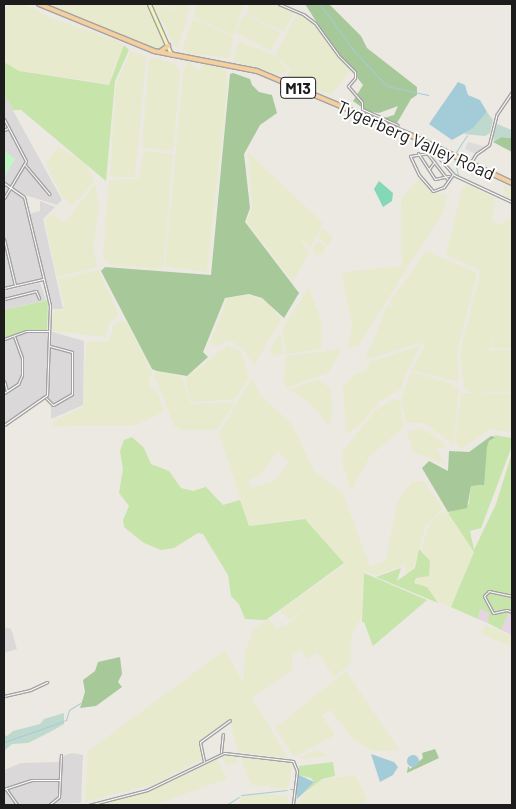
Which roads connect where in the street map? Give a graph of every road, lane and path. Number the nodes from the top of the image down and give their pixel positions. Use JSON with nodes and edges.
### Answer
{"nodes":[{"id":1,"x":39,"y":4,"type":"edge"},
{"id":2,"x":149,"y":4,"type":"edge"},
{"id":3,"x":279,"y":4,"type":"edge"},
{"id":4,"x":168,"y":46,"type":"junction"},
{"id":5,"x":156,"y":52,"type":"junction"},
{"id":6,"x":171,"y":54,"type":"junction"},
{"id":7,"x":512,"y":94,"type":"edge"},
{"id":8,"x":4,"y":119,"type":"edge"},
{"id":9,"x":398,"y":125,"type":"dead end"},
{"id":10,"x":8,"y":127,"type":"junction"},
{"id":11,"x":4,"y":130,"type":"edge"},
{"id":12,"x":437,"y":147,"type":"junction"},
{"id":13,"x":434,"y":152,"type":"junction"},
{"id":14,"x":418,"y":153,"type":"junction"},
{"id":15,"x":428,"y":153,"type":"junction"},
{"id":16,"x":434,"y":161,"type":"junction"},
{"id":17,"x":470,"y":163,"type":"junction"},
{"id":18,"x":24,"y":165,"type":"junction"},
{"id":19,"x":428,"y":169,"type":"junction"},
{"id":20,"x":453,"y":174,"type":"junction"},
{"id":21,"x":446,"y":175,"type":"junction"},
{"id":22,"x":450,"y":176,"type":"junction"},
{"id":23,"x":448,"y":180,"type":"junction"},
{"id":24,"x":4,"y":183,"type":"edge"},
{"id":25,"x":512,"y":183,"type":"edge"},
{"id":26,"x":11,"y":187,"type":"junction"},
{"id":27,"x":49,"y":194,"type":"dead end"},
{"id":28,"x":4,"y":198,"type":"edge"},
{"id":29,"x":512,"y":202,"type":"edge"},
{"id":30,"x":4,"y":239,"type":"edge"},
{"id":31,"x":44,"y":278,"type":"junction"},
{"id":32,"x":15,"y":285,"type":"junction"},
{"id":33,"x":4,"y":288,"type":"edge"},
{"id":34,"x":39,"y":298,"type":"dead end"},
{"id":35,"x":4,"y":299,"type":"edge"},
{"id":36,"x":49,"y":332,"type":"junction"},
{"id":37,"x":14,"y":336,"type":"junction"},
{"id":38,"x":4,"y":340,"type":"edge"},
{"id":39,"x":49,"y":346,"type":"junction"},
{"id":40,"x":4,"y":382,"type":"edge"},
{"id":41,"x":7,"y":391,"type":"junction"},
{"id":42,"x":4,"y":394,"type":"edge"},
{"id":43,"x":46,"y":398,"type":"junction"},
{"id":44,"x":4,"y":425,"type":"edge"},
{"id":45,"x":512,"y":596,"type":"edge"},
{"id":46,"x":512,"y":612,"type":"edge"},
{"id":47,"x":47,"y":682,"type":"dead end"},
{"id":48,"x":4,"y":696,"type":"edge"},
{"id":49,"x":230,"y":720,"type":"dead end"},
{"id":50,"x":223,"y":734,"type":"dead end"},
{"id":51,"x":221,"y":754,"type":"junction"},
{"id":52,"x":61,"y":755,"type":"dead end"},
{"id":53,"x":204,"y":762,"type":"junction"},
{"id":54,"x":60,"y":780,"type":"junction"},
{"id":55,"x":5,"y":789,"type":"edge"},
{"id":56,"x":17,"y":805,"type":"edge"},
{"id":57,"x":48,"y":805,"type":"edge"},
{"id":58,"x":89,"y":805,"type":"edge"},
{"id":59,"x":293,"y":805,"type":"edge"}],
"edges":[{"from":1,"to":5,"type":"main road","number":"M13"},
{"from":2,"to":4,"type":"main road"},
{"from":3,"to":9,"type":"street"},
{"from":4,"to":5,"type":"main road"},
{"from":4,"to":6,"type":"main road"},
{"from":5,"to":6,"type":"main road","number":"M13"},
{"from":6,"to":12,"type":"main road","name":"Tygerberg Valley Road","number":"M13"},
{"from":7,"to":17,"type":"street"},
{"from":8,"to":10,"type":"street"},
{"from":10,"to":11,"type":"street"},
{"from":10,"to":18,"type":"street"},
{"from":12,"to":13,"type":"street"},
{"from":12,"to":17,"type":"main road","name":"Tygerberg Valley Road","number":"M13"},
{"from":13,"to":15,"type":"street"},
{"from":13,"to":20,"type":"street"},
{"from":14,"to":15,"type":"street"},
{"from":14,"to":19,"type":"street"},
{"from":14,"to":23,"type":"street"},
{"from":15,"to":16,"type":"street"},
{"from":16,"to":19,"type":"street"},
{"from":16,"to":21,"type":"street"},
{"from":17,"to":25,"type":"main road","name":"Tygerberg Valley Road","number":"M13"},
{"from":18,"to":26,"type":"street"},
{"from":18,"to":27,"type":"street"},
{"from":19,"to":21,"type":"street"},
{"from":20,"to":22,"type":"street"},
{"from":20,"to":29,"type":"street"},
{"from":21,"to":22,"type":"street"},
{"from":21,"to":23,"type":"street"},
{"from":22,"to":23,"type":"street"},
{"from":24,"to":26,"type":"street"},
{"from":26,"to":28,"type":"street"},
{"from":26,"to":31,"type":"street"},
{"from":30,"to":32,"type":"street"},
{"from":31,"to":32,"type":"street"},
{"from":31,"to":36,"type":"street"},
{"from":32,"to":33,"type":"street"},
{"from":34,"to":35,"type":"street"},
{"from":36,"to":37,"type":"street"},
{"from":36,"to":39,"type":"street"},
{"from":37,"to":38,"type":"street"},
{"from":37,"to":41,"type":"street"},
{"from":39,"to":43,"type":"street"},
{"from":39,"to":43,"type":"street"},
{"from":40,"to":41,"type":"street"},
{"from":41,"to":42,"type":"street"},
{"from":43,"to":44,"type":"street"},
{"from":45,"to":46,"type":"street"},
{"from":47,"to":48,"type":"street"},
{"from":49,"to":53,"type":"street"},
{"from":50,"to":51,"type":"street"},
{"from":51,"to":53,"type":"street"},
{"from":51,"to":59,"type":"street"},
{"from":52,"to":54,"type":"street"},
{"from":53,"to":58,"type":"street"},
{"from":54,"to":55,"type":"street"},
{"from":54,"to":57,"type":"street"},
{"from":55,"to":56,"type":"street"}]}
